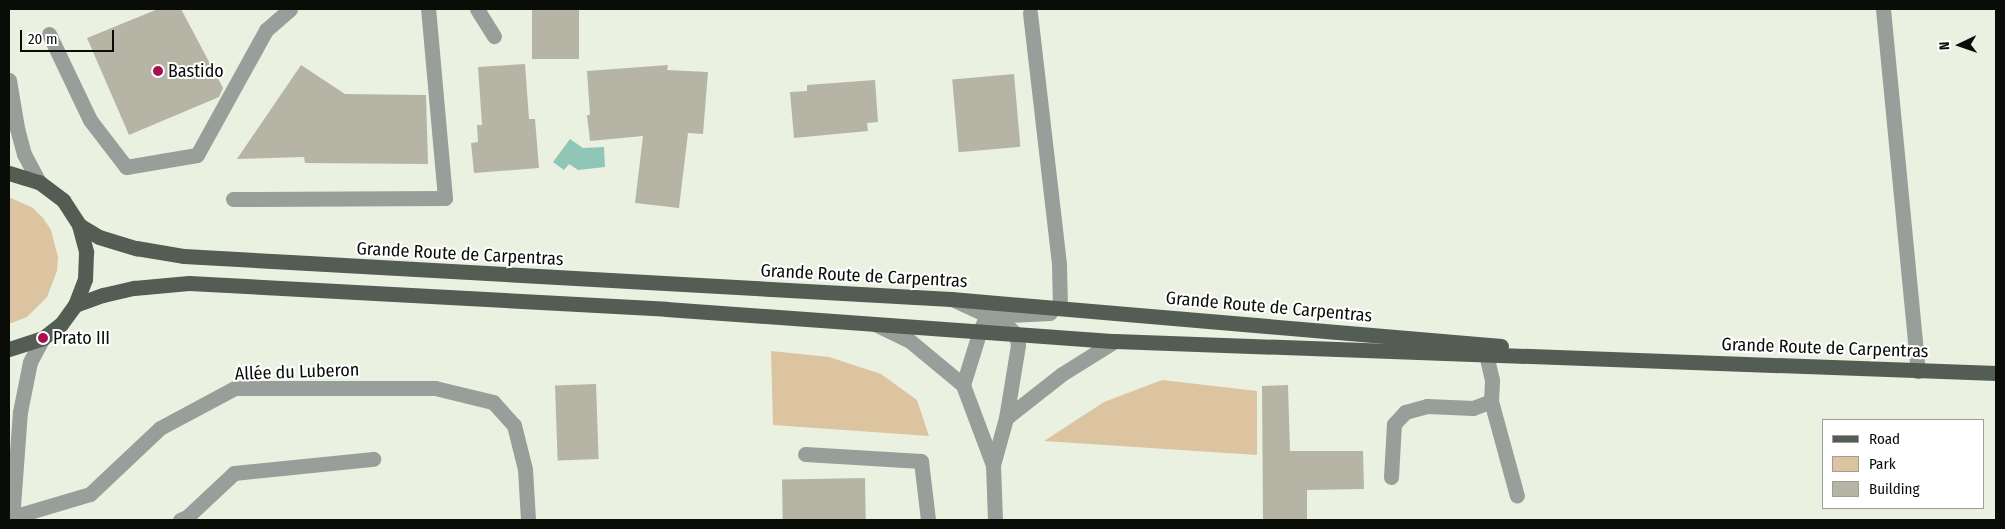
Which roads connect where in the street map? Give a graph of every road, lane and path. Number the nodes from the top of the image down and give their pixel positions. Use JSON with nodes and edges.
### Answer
{"nodes":[{"id":1,"x":290,"y":9,"type":"edge"},
{"id":2,"x":428,"y":9,"type":"edge"},
{"id":3,"x":477,"y":9,"type":"edge"},
{"id":4,"x":1883,"y":9,"type":"edge"},
{"id":5,"x":1030,"y":12,"type":"dead end"},
{"id":6,"x":49,"y":34,"type":"dead end"},
{"id":7,"x":494,"y":36,"type":"dead end"},
{"id":8,"x":9,"y":80,"type":"edge"},
{"id":9,"x":9,"y":173,"type":"edge"},
{"id":10,"x":39,"y":182,"type":"junction"},
{"id":11,"x":233,"y":199,"type":"dead end"},
{"id":12,"x":79,"y":225,"type":"junction"},
{"id":13,"x":951,"y":298,"type":"junction"},
{"id":14,"x":75,"y":305,"type":"junction"},
{"id":15,"x":1060,"y":308,"type":"junction"},
{"id":16,"x":1103,"y":312,"type":"junction"},
{"id":17,"x":990,"y":316,"type":"junction"},
{"id":18,"x":875,"y":324,"type":"junction"},
{"id":19,"x":980,"y":330,"type":"junction"},
{"id":20,"x":1016,"y":334,"type":"junction"},
{"id":21,"x":43,"y":338,"type":"junction"},
{"id":22,"x":1114,"y":341,"type":"junction"},
{"id":23,"x":9,"y":349,"type":"edge"},
{"id":24,"x":1486,"y":355,"type":"junction"},
{"id":25,"x":1652,"y":360,"type":"junction"},
{"id":26,"x":1918,"y":370,"type":"junction"},
{"id":27,"x":1996,"y":373,"type":"edge"},
{"id":28,"x":962,"y":385,"type":"junction"},
{"id":29,"x":1491,"y":401,"type":"junction"},
{"id":30,"x":1006,"y":418,"type":"junction"},
{"id":31,"x":805,"y":454,"type":"dead end"},
{"id":32,"x":373,"y":460,"type":"dead end"},
{"id":33,"x":994,"y":465,"type":"junction"},
{"id":34,"x":1391,"y":476,"type":"dead end"},
{"id":35,"x":1517,"y":496,"type":"dead end"},
{"id":36,"x":12,"y":516,"type":"edge"},
{"id":37,"x":180,"y":520,"type":"edge"},
{"id":38,"x":528,"y":520,"type":"edge"},
{"id":39,"x":928,"y":520,"type":"edge"},
{"id":40,"x":996,"y":520,"type":"edge"}],
"edges":[{"from":1,"to":6,"type":"street"},
{"from":2,"to":11,"type":"street"},
{"from":3,"to":7,"type":"street"},
{"from":4,"to":26,"type":"street"},
{"from":5,"to":15,"type":"street"},
{"from":8,"to":10,"type":"street"},
{"from":9,"to":10,"type":"main road","name":"Grande Route de Carpentras"},
{"from":10,"to":12,"type":"main road","name":"Grande Route de Carpentras"},
{"from":12,"to":13,"type":"main road","name":"Grande Route de Carpentras"},
{"from":12,"to":14,"type":"main road","name":"Grande Route de Carpentras"},
{"from":13,"to":15,"type":"main road","name":"Grande Route de Carpentras"},
{"from":13,"to":17,"type":"street"},
{"from":14,"to":18,"type":"main road","name":"Grande Route de Carpentras"},
{"from":14,"to":21,"type":"main road","name":"Grande Route de Carpentras"},
{"from":15,"to":16,"type":"main road","name":"Grande Route de Carpentras"},
{"from":16,"to":17,"type":"street"},
{"from":16,"to":25,"type":"main road","name":"Grande Route de Carpentras"},
{"from":17,"to":19,"type":"street"},
{"from":17,"to":20,"type":"street"},
{"from":18,"to":19,"type":"main road","name":"Grande Route de Carpentras"},
{"from":18,"to":28,"type":"street"},
{"from":19,"to":20,"type":"main road","name":"Grande Route de Carpentras"},
{"from":19,"to":28,"type":"street"},
{"from":20,"to":22,"type":"main road","name":"Grande Route de Carpentras"},
{"from":20,"to":30,"type":"street"},
{"from":21,"to":23,"type":"main road","name":"Grande Route de Carpentras"},
{"from":21,"to":36,"type":"street"},
{"from":22,"to":24,"type":"main road","name":"Grande Route de Carpentras"},
{"from":22,"to":30,"type":"street"},
{"from":24,"to":25,"type":"main road","name":"Grande Route de Carpentras"},
{"from":24,"to":29,"type":"street"},
{"from":25,"to":26,"type":"main road","name":"Grande Route de Carpentras"},
{"from":26,"to":27,"type":"main road","name":"Grande Route de Carpentras"},
{"from":28,"to":33,"type":"street"},
{"from":29,"to":34,"type":"street"},
{"from":29,"to":35,"type":"street"},
{"from":30,"to":33,"type":"street"},
{"from":31,"to":39,"type":"street"},
{"from":32,"to":37,"type":"street"},
{"from":33,"to":40,"type":"street"},
{"from":36,"to":38,"type":"street","name":"Allée du Luberon"}]}
